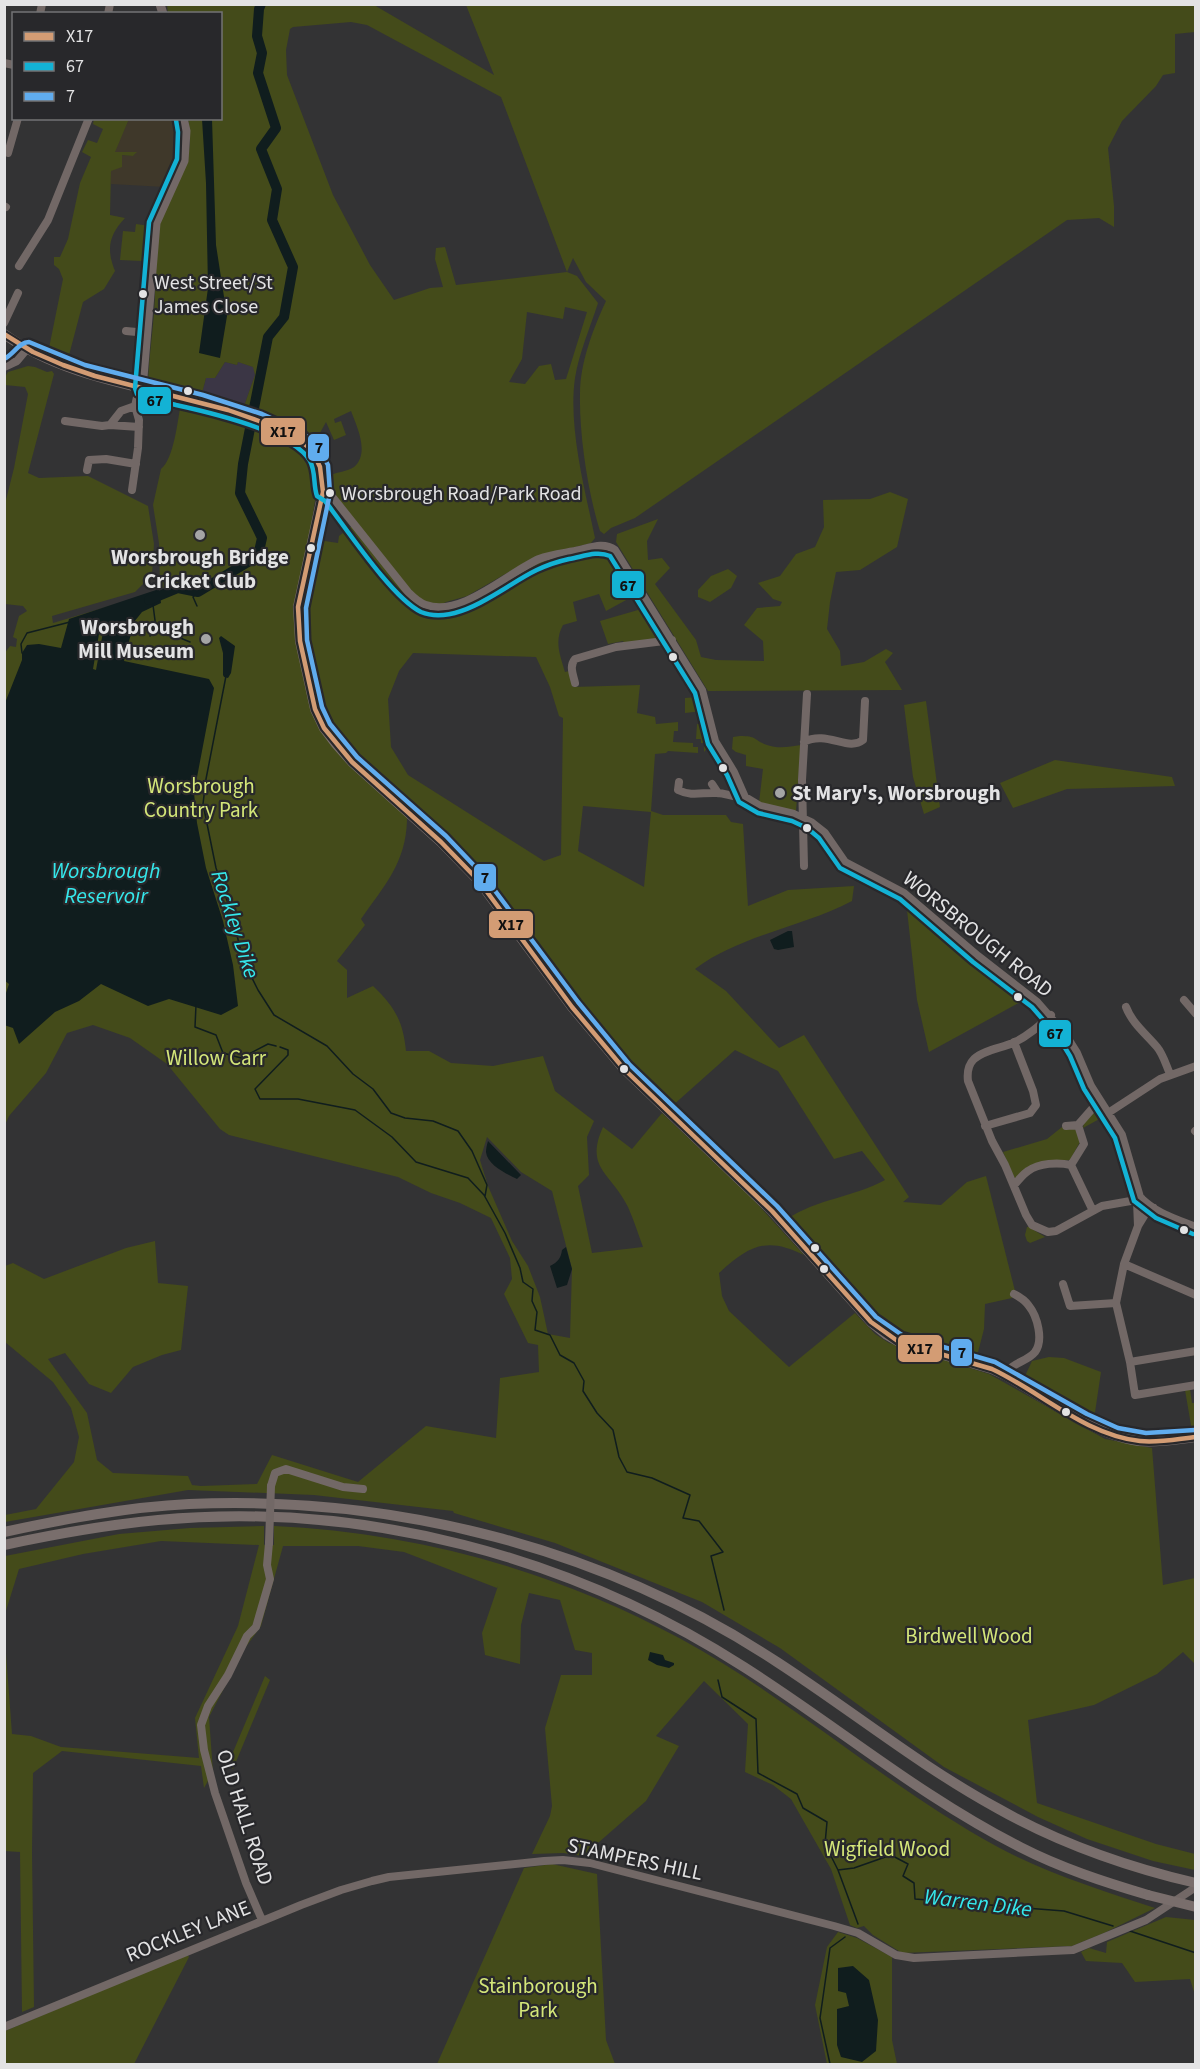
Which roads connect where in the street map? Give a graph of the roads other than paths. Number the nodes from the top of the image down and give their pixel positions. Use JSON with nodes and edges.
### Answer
{"nodes":[{"id":1,"x":17,"y":120,"type":"edge"},
{"id":2,"x":88,"y":120,"type":"edge"},
{"id":3,"x":183,"y":120,"type":"edge"},
{"id":4,"x":8,"y":153,"type":"dead end"},
{"id":5,"x":19,"y":266,"type":"dead end"},
{"id":6,"x":18,"y":293,"type":"dead end"},
{"id":7,"x":4,"y":323,"type":"edge"},
{"id":8,"x":126,"y":332,"type":"dead end"},
{"id":9,"x":147,"y":333,"type":"junction"},
{"id":10,"x":4,"y":334,"type":"edge"},
{"id":11,"x":27,"y":349,"type":"junction"},
{"id":12,"x":4,"y":367,"type":"edge"},
{"id":13,"x":141,"y":388,"type":"junction"},
{"id":14,"x":135,"y":406,"type":"junction"},
{"id":15,"x":65,"y":421,"type":"dead end"},
{"id":16,"x":110,"y":425,"type":"junction"},
{"id":17,"x":139,"y":427,"type":"junction"},
{"id":18,"x":136,"y":464,"type":"junction"},
{"id":19,"x":87,"y":470,"type":"dead end"},
{"id":20,"x":132,"y":490,"type":"dead end"},
{"id":21,"x":323,"y":492,"type":"junction"},
{"id":22,"x":672,"y":640,"type":"junction"},
{"id":23,"x":575,"y":683,"type":"dead end"},
{"id":24,"x":807,"y":694,"type":"dead end"},
{"id":25,"x":865,"y":701,"type":"dead end"},
{"id":26,"x":804,"y":742,"type":"junction"},
{"id":27,"x":679,"y":782,"type":"dead end"},
{"id":28,"x":712,"y":784,"type":"dead end"},
{"id":29,"x":718,"y":793,"type":"junction"},
{"id":30,"x":745,"y":797,"type":"junction"},
{"id":31,"x":803,"y":818,"type":"junction"},
{"id":32,"x":804,"y":866,"type":"dead end"},
{"id":33,"x":1184,"y":1000,"type":"dead end"},
{"id":34,"x":1126,"y":1007,"type":"dead end"},
{"id":35,"x":1196,"y":1014,"type":"edge"},
{"id":36,"x":1051,"y":1016,"type":"junction"},
{"id":37,"x":1014,"y":1042,"type":"junction"},
{"id":38,"x":1196,"y":1066,"type":"edge"},
{"id":39,"x":1170,"y":1074,"type":"junction"},
{"id":40,"x":1100,"y":1101,"type":"junction"},
{"id":41,"x":1108,"y":1113,"type":"junction"},
{"id":42,"x":1078,"y":1125,"type":"junction"},
{"id":43,"x":985,"y":1126,"type":"junction"},
{"id":44,"x":1066,"y":1126,"type":"dead end"},
{"id":45,"x":1071,"y":1165,"type":"junction"},
{"id":46,"x":1014,"y":1185,"type":"junction"},
{"id":47,"x":1139,"y":1200,"type":"junction"},
{"id":48,"x":1154,"y":1208,"type":"junction"},
{"id":49,"x":1093,"y":1211,"type":"junction"},
{"id":50,"x":1138,"y":1226,"type":"junction"},
{"id":51,"x":1196,"y":1227,"type":"edge"},
{"id":52,"x":1124,"y":1264,"type":"junction"},
{"id":53,"x":1064,"y":1284,"type":"dead end"},
{"id":54,"x":1014,"y":1294,"type":"dead end"},
{"id":55,"x":1196,"y":1295,"type":"edge"},
{"id":56,"x":1116,"y":1303,"type":"junction"},
{"id":57,"x":1196,"y":1352,"type":"edge"},
{"id":58,"x":1130,"y":1362,"type":"junction"},
{"id":59,"x":1005,"y":1375,"type":"junction"},
{"id":60,"x":1196,"y":1385,"type":"edge"},
{"id":61,"x":1196,"y":1437,"type":"edge"},
{"id":62,"x":363,"y":1489,"type":"dead end"},
{"id":63,"x":4,"y":1532,"type":"edge"},
{"id":64,"x":4,"y":1545,"type":"edge"},
{"id":65,"x":389,"y":1877,"type":"joint"},
{"id":66,"x":1196,"y":1885,"type":"edge"},
{"id":67,"x":1196,"y":1907,"type":"edge"},
{"id":68,"x":262,"y":1920,"type":"junction"},
{"id":69,"x":4,"y":2027,"type":"edge"}],
"edges":[{"from":1,"to":4,"type":"street"},
{"from":2,"to":5,"type":"street"},
{"from":3,"to":9,"type":"main road"},
{"from":6,"to":7,"type":"street"},
{"from":8,"to":9,"type":"street"},
{"from":9,"to":13,"type":"main road"},
{"from":10,"to":11,"type":"highway"},
{"from":11,"to":12,"type":"street"},
{"from":11,"to":13,"type":"highway"},
{"from":13,"to":14,"type":"street"},
{"from":13,"to":21,"type":"highway"},
{"from":14,"to":16,"type":"street"},
{"from":14,"to":17,"type":"street"},
{"from":15,"to":16,"type":"street"},
{"from":16,"to":17,"type":"street"},
{"from":17,"to":18,"type":"street"},
{"from":18,"to":19,"type":"street"},
{"from":18,"to":20,"type":"street"},
{"from":21,"to":22,"type":"street"},
{"from":21,"to":59,"type":"highway"},
{"from":22,"to":23,"type":"street"},
{"from":22,"to":30,"type":"street"},
{"from":24,"to":26,"type":"street"},
{"from":25,"to":26,"type":"street"},
{"from":26,"to":31,"type":"street"},
{"from":27,"to":29,"type":"street","name":"WORSBROUGH ROAD"},
{"from":28,"to":29,"type":"street"},
{"from":29,"to":30,"type":"street","name":"WORSBROUGH ROAD"},
{"from":30,"to":31,"type":"street","name":"WORSBROUGH ROAD"},
{"from":31,"to":32,"type":"street"},
{"from":31,"to":36,"type":"street","name":"WORSBROUGH ROAD"},
{"from":33,"to":35,"type":"street"},
{"from":34,"to":39,"type":"street"},
{"from":36,"to":37,"type":"street"},
{"from":36,"to":40,"type":"street","name":"WORSBROUGH ROAD"},
{"from":37,"to":43,"type":"street"},
{"from":37,"to":43,"type":"street"},
{"from":38,"to":39,"type":"street"},
{"from":39,"to":41,"type":"street"},
{"from":40,"to":41,"type":"street","name":"WORSBROUGH ROAD"},
{"from":40,"to":42,"type":"street"},
{"from":41,"to":47,"type":"street","name":"WORSBROUGH ROAD"},
{"from":42,"to":44,"type":"street"},
{"from":42,"to":45,"type":"street"},
{"from":43,"to":46,"type":"street"},
{"from":45,"to":46,"type":"street"},
{"from":45,"to":49,"type":"street"},
{"from":46,"to":49,"type":"street"},
{"from":47,"to":48,"type":"street"},
{"from":47,"to":49,"type":"street"},
{"from":47,"to":50,"type":"street","name":"WORSBROUGH ROAD"},
{"from":48,"to":50,"type":"street"},
{"from":48,"to":51,"type":"street"},
{"from":50,"to":52,"type":"street"},
{"from":52,"to":55,"type":"street"},
{"from":52,"to":56,"type":"street"},
{"from":53,"to":56,"type":"street"},
{"from":54,"to":59,"type":"street"},
{"from":56,"to":58,"type":"street"},
{"from":57,"to":58,"type":"street"},
{"from":58,"to":60,"type":"street"},
{"from":59,"to":61,"type":"highway"},
{"from":62,"to":68,"type":"street","name":"OLD HALL ROAD","bridge":true},
{"from":63,"to":66,"type":"highway"},
{"from":64,"to":67,"type":"highway","bridge":true},
{"from":65,"to":66,"type":"street","name":"STAMPERS HILL"},
{"from":65,"to":68,"type":"street","name":"ROCKLEY LANE"},
{"from":68,"to":69,"type":"street","name":"ROCKLEY LANE"}]}
